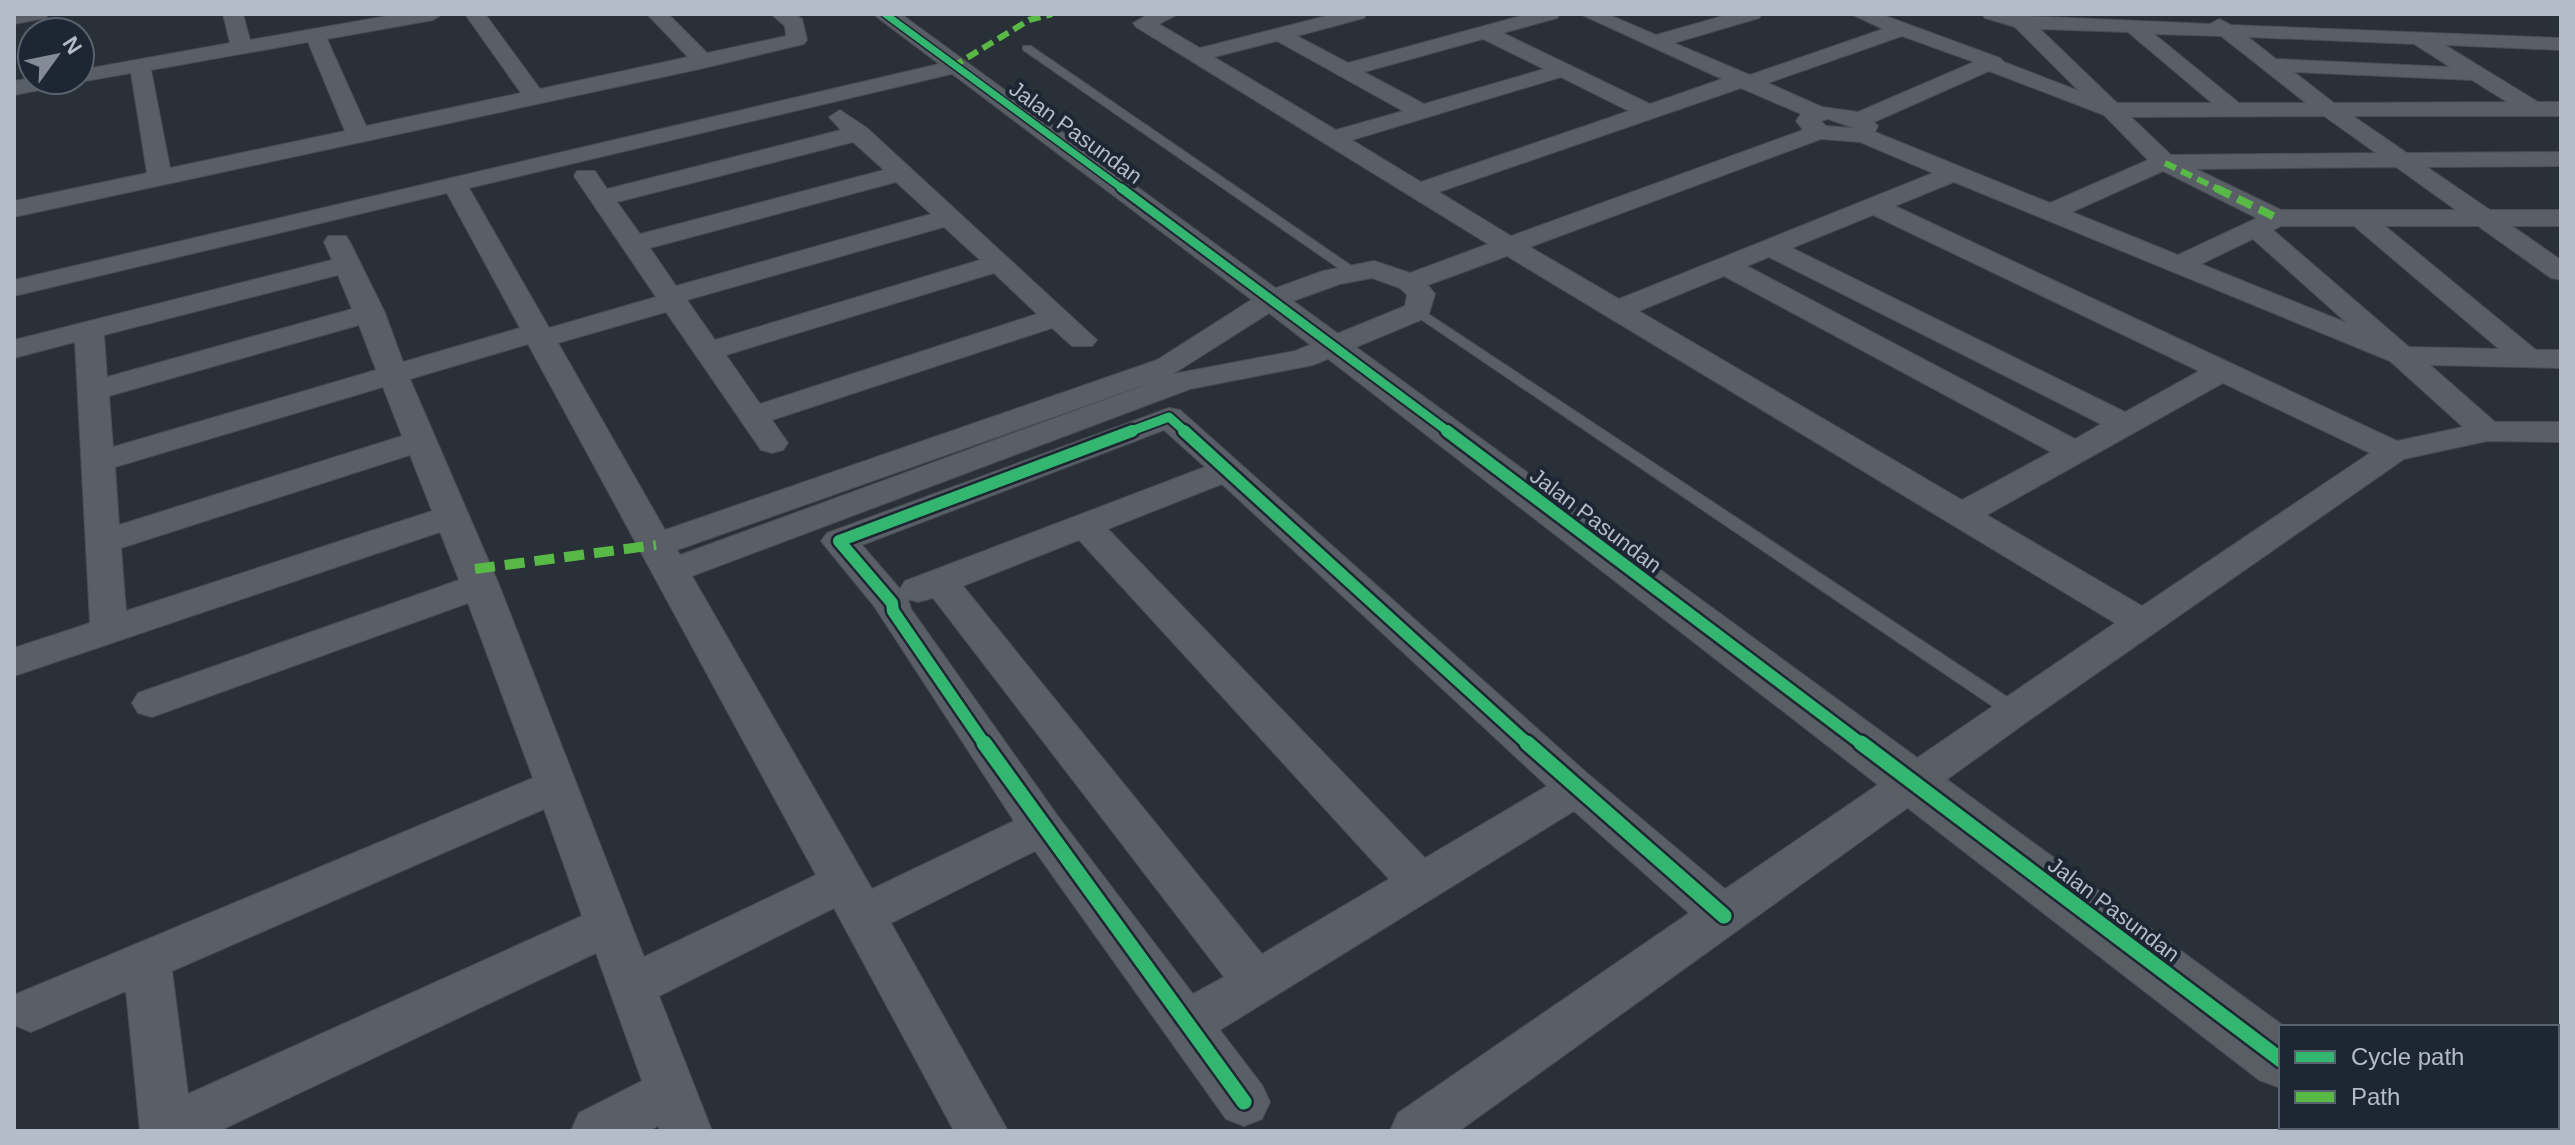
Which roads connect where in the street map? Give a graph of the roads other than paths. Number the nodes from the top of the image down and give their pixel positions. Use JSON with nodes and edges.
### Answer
{"nodes":[{"id":1,"x":39,"y":14,"type":"edge"},
{"id":2,"x":233,"y":14,"type":"edge"},
{"id":3,"x":433,"y":14,"type":"edge"},
{"id":4,"x":475,"y":14,"type":"edge"},
{"id":5,"x":657,"y":14,"type":"edge"},
{"id":6,"x":781,"y":14,"type":"edge"},
{"id":7,"x":885,"y":14,"type":"edge"},
{"id":8,"x":1168,"y":14,"type":"edge"},
{"id":9,"x":1357,"y":14,"type":"edge"},
{"id":10,"x":1550,"y":14,"type":"edge"},
{"id":11,"x":1590,"y":14,"type":"edge"},
{"id":12,"x":1861,"y":14,"type":"edge"},
{"id":13,"x":1992,"y":14,"type":"edge"},
{"id":14,"x":2379,"y":14,"type":"edge"},
{"id":15,"x":1735,"y":16,"type":"edge"},
{"id":16,"x":14,"y":18,"type":"edge"},
{"id":17,"x":2016,"y":18,"type":"edge"},
{"id":18,"x":1668,"y":19,"type":"dead end"},
{"id":19,"x":2213,"y":21,"type":"edge"},
{"id":20,"x":2131,"y":25,"type":"junction"},
{"id":21,"x":1901,"y":29,"type":"junction"},
{"id":22,"x":1695,"y":30,"type":"junction"},
{"id":23,"x":1485,"y":32,"type":"junction"},
{"id":24,"x":1279,"y":34,"type":"junction"},
{"id":25,"x":315,"y":35,"type":"junction"},
{"id":26,"x":2417,"y":37,"type":"junction"},
{"id":27,"x":1655,"y":42,"type":"junction"},
{"id":28,"x":2514,"y":42,"type":"junction"},
{"id":29,"x":2561,"y":44,"type":"edge"},
{"id":30,"x":242,"y":48,"type":"junction"},
{"id":31,"x":1027,"y":48,"type":"dead end"},
{"id":32,"x":1195,"y":56,"type":"junction"},
{"id":33,"x":2053,"y":56,"type":"junction"},
{"id":34,"x":704,"y":62,"type":"junction"},
{"id":35,"x":1992,"y":64,"type":"junction"},
{"id":36,"x":2270,"y":65,"type":"junction"},
{"id":37,"x":140,"y":66,"type":"junction"},
{"id":38,"x":952,"y":67,"type":"junction"},
{"id":39,"x":2561,"y":68,"type":"edge"},
{"id":40,"x":1346,"y":70,"type":"junction"},
{"id":41,"x":1562,"y":70,"type":"junction"},
{"id":42,"x":96,"y":73,"type":"edge"},
{"id":43,"x":2476,"y":74,"type":"junction"},
{"id":44,"x":1745,"y":81,"type":"junction"},
{"id":45,"x":536,"y":98,"type":"junction"},
{"id":46,"x":2233,"y":109,"type":"junction"},
{"id":47,"x":2328,"y":109,"type":"junction"},
{"id":48,"x":2533,"y":109,"type":"junction"},
{"id":49,"x":2561,"y":109,"type":"edge"},
{"id":50,"x":2109,"y":110,"type":"junction"},
{"id":51,"x":1422,"y":112,"type":"junction"},
{"id":52,"x":1649,"y":112,"type":"junction"},
{"id":53,"x":1820,"y":123,"type":"junction"},
{"id":54,"x":2561,"y":126,"type":"edge"},
{"id":55,"x":1860,"y":127,"type":"junction"},
{"id":56,"x":359,"y":136,"type":"junction"},
{"id":57,"x":1332,"y":139,"type":"junction"},
{"id":58,"x":2561,"y":159,"type":"edge"},
{"id":59,"x":2400,"y":161,"type":"junction"},
{"id":60,"x":2165,"y":163,"type":"junction"},
{"id":61,"x":901,"y":173,"type":"junction"},
{"id":62,"x":1954,"y":173,"type":"junction"},
{"id":63,"x":160,"y":178,"type":"junction"},
{"id":64,"x":455,"y":185,"type":"junction"},
{"id":65,"x":1419,"y":191,"type":"junction"},
{"id":66,"x":1874,"y":206,"type":"junction"},
{"id":67,"x":14,"y":209,"type":"edge"},
{"id":68,"x":2049,"y":213,"type":"junction"},
{"id":69,"x":949,"y":217,"type":"junction"},
{"id":70,"x":2359,"y":217,"type":"junction"},
{"id":71,"x":2481,"y":218,"type":"junction"},
{"id":72,"x":2561,"y":218,"type":"edge"},
{"id":73,"x":2267,"y":223,"type":"junction"},
{"id":74,"x":634,"y":244,"type":"junction"},
{"id":75,"x":1506,"y":244,"type":"junction"},
{"id":76,"x":1771,"y":248,"type":"junction"},
{"id":77,"x":998,"y":263,"type":"junction"},
{"id":78,"x":2182,"y":263,"type":"junction"},
{"id":79,"x":1728,"y":267,"type":"junction"},
{"id":80,"x":1352,"y":271,"type":"junction"},
{"id":81,"x":2561,"y":272,"type":"edge"},
{"id":82,"x":1410,"y":282,"type":"junction"},
{"id":83,"x":14,"y":288,"type":"edge"},
{"id":84,"x":670,"y":296,"type":"junction"},
{"id":85,"x":1272,"y":299,"type":"junction"},
{"id":86,"x":1619,"y":309,"type":"junction"},
{"id":87,"x":1418,"y":311,"type":"junction"},
{"id":88,"x":371,"y":313,"type":"junction"},
{"id":89,"x":1057,"y":317,"type":"junction"},
{"id":90,"x":89,"y":330,"type":"junction"},
{"id":91,"x":538,"y":333,"type":"junction"},
{"id":92,"x":1082,"y":340,"type":"dead end"},
{"id":93,"x":1332,"y":347,"type":"junction"},
{"id":94,"x":14,"y":349,"type":"edge"},
{"id":95,"x":709,"y":351,"type":"junction"},
{"id":96,"x":2403,"y":356,"type":"junction"},
{"id":97,"x":2529,"y":359,"type":"junction"},
{"id":98,"x":2561,"y":359,"type":"edge"},
{"id":99,"x":2224,"y":370,"type":"junction"},
{"id":100,"x":395,"y":374,"type":"junction"},
{"id":101,"x":92,"y":391,"type":"junction"},
{"id":102,"x":754,"y":416,"type":"junction"},
{"id":103,"x":2125,"y":424,"type":"junction"},
{"id":104,"x":2487,"y":431,"type":"junction"},
{"id":105,"x":2561,"y":432,"type":"edge"},
{"id":106,"x":420,"y":441,"type":"junction"},
{"id":107,"x":772,"y":443,"type":"dead end"},
{"id":108,"x":2393,"y":452,"type":"junction"},
{"id":109,"x":2077,"y":453,"type":"junction"},
{"id":110,"x":96,"y":462,"type":"junction"},
{"id":111,"x":1229,"y":474,"type":"junction"},
{"id":112,"x":1962,"y":514,"type":"junction"},
{"id":113,"x":453,"y":516,"type":"junction"},
{"id":114,"x":1084,"y":524,"type":"junction"},
{"id":115,"x":102,"y":542,"type":"junction"},
{"id":116,"x":664,"y":558,"type":"junction"},
{"id":117,"x":940,"y":582,"type":"junction"},
{"id":118,"x":481,"y":585,"type":"junction"},
{"id":119,"x":892,"y":603,"type":"junction"},
{"id":120,"x":2143,"y":623,"type":"junction"},
{"id":121,"x":109,"y":630,"type":"junction"},
{"id":122,"x":14,"y":662,"type":"edge"},
{"id":123,"x":152,"y":703,"type":"dead end"},
{"id":124,"x":2014,"y":711,"type":"junction"},
{"id":125,"x":1914,"y":784,"type":"junction"},
{"id":126,"x":558,"y":785,"type":"junction"},
{"id":127,"x":1573,"y":785,"type":"junction"},
{"id":128,"x":1042,"y":827,"type":"junction"},
{"id":129,"x":1421,"y":883,"type":"junction"},
{"id":130,"x":852,"y":900,"type":"junction"},
{"id":131,"x":1724,"y":916,"type":"junction"},
{"id":132,"x":611,"y":924,"type":"junction"},
{"id":133,"x":147,"y":959,"type":"junction"},
{"id":134,"x":1256,"y":982,"type":"junction"},
{"id":135,"x":632,"y":986,"type":"junction"},
{"id":136,"x":31,"y":1010,"type":"dead end"},
{"id":137,"x":1187,"y":1024,"type":"junction"},
{"id":138,"x":2279,"y":1058,"type":"edge"},
{"id":139,"x":1244,"y":1102,"type":"dead end"},
{"id":140,"x":679,"y":1112,"type":"edge"},
{"id":141,"x":166,"y":1131,"type":"edge"},
{"id":142,"x":597,"y":1131,"type":"edge"},
{"id":143,"x":982,"y":1131,"type":"edge"},
{"id":144,"x":1416,"y":1131,"type":"edge"}],
"edges":[{"from":1,"to":16,"type":"street"},
{"from":2,"to":30,"type":"street"},
{"from":3,"to":25,"type":"street"},
{"from":4,"to":45,"type":"street"},
{"from":5,"to":34,"type":"street"},
{"from":6,"to":34,"type":"street"},
{"from":7,"to":38,"type":"street","name":"Jalan Pasundan"},
{"from":8,"to":32,"type":"street"},
{"from":9,"to":24,"type":"street"},
{"from":10,"to":23,"type":"street"},
{"from":11,"to":27,"type":"street"},
{"from":12,"to":21,"type":"street"},
{"from":13,"to":17,"type":"street"},
{"from":14,"to":26,"type":"street"},
{"from":15,"to":22,"type":"street"},
{"from":17,"to":20,"type":"street"},
{"from":17,"to":33,"type":"street"},
{"from":18,"to":22,"type":"street"},
{"from":19,"to":20,"type":"street"},
{"from":19,"to":26,"type":"street"},
{"from":19,"to":36,"type":"street"},
{"from":20,"to":46,"type":"street"},
{"from":21,"to":35,"type":"street"},
{"from":21,"to":44,"type":"street"},
{"from":22,"to":27,"type":"street"},
{"from":23,"to":40,"type":"street"},
{"from":23,"to":41,"type":"street"},
{"from":24,"to":32,"type":"street"},
{"from":24,"to":40,"type":"street"},
{"from":25,"to":30,"type":"street"},
{"from":25,"to":56,"type":"street"},
{"from":26,"to":28,"type":"street"},
{"from":26,"to":43,"type":"street"},
{"from":27,"to":44,"type":"street"},
{"from":28,"to":29,"type":"street"},
{"from":28,"to":39,"type":"street"},
{"from":30,"to":37,"type":"street"},
{"from":31,"to":80,"type":"lane"},
{"from":32,"to":57,"type":"street"},
{"from":33,"to":35,"type":"street"},
{"from":33,"to":50,"type":"street"},
{"from":34,"to":45,"type":"street"},
{"from":35,"to":50,"type":"street"},
{"from":35,"to":55,"type":"street"},
{"from":36,"to":43,"type":"street"},
{"from":36,"to":47,"type":"street"},
{"from":37,"to":42,"type":"street"},
{"from":37,"to":63,"type":"street"},
{"from":38,"to":64,"type":"street"},
{"from":38,"to":85,"type":"street","name":"Jalan Pasundan"},
{"from":40,"to":51,"type":"street"},
{"from":41,"to":51,"type":"street"},
{"from":41,"to":52,"type":"street"},
{"from":43,"to":48,"type":"street"},
{"from":44,"to":52,"type":"street"},
{"from":44,"to":53,"type":"street"},
{"from":45,"to":56,"type":"street"},
{"from":46,"to":47,"type":"street"},
{"from":46,"to":50,"type":"street"},
{"from":47,"to":48,"type":"street"},
{"from":47,"to":59,"type":"street"},
{"from":48,"to":49,"type":"street"},
{"from":48,"to":54,"type":"street"},
{"from":50,"to":60,"type":"street"},
{"from":51,"to":57,"type":"street"},
{"from":52,"to":65,"type":"street"},
{"from":53,"to":55,"type":"street"},
{"from":53,"to":75,"type":"street"},
{"from":55,"to":62,"type":"street"},
{"from":56,"to":63,"type":"street"},
{"from":57,"to":65,"type":"street"},
{"from":58,"to":59,"type":"street"},
{"from":59,"to":60,"type":"street"},
{"from":59,"to":71,"type":"street"},
{"from":60,"to":68,"type":"street"},
{"from":60,"to":73,"type":"street"},
{"from":61,"to":69,"type":"street"},
{"from":61,"to":74,"type":"street"},
{"from":61,"to":74,"type":"street"},
{"from":62,"to":66,"type":"street"},
{"from":62,"to":68,"type":"street"},
{"from":63,"to":67,"type":"street"},
{"from":64,"to":83,"type":"street"},
{"from":64,"to":91,"type":"street"},
{"from":65,"to":75,"type":"street"},
{"from":66,"to":76,"type":"street"},
{"from":66,"to":99,"type":"street"},
{"from":68,"to":78,"type":"street"},
{"from":69,"to":77,"type":"street"},
{"from":69,"to":84,"type":"street"},
{"from":70,"to":71,"type":"street"},
{"from":70,"to":73,"type":"street"},
{"from":70,"to":97,"type":"street"},
{"from":71,"to":72,"type":"street"},
{"from":71,"to":81,"type":"street"},
{"from":73,"to":78,"type":"street"},
{"from":73,"to":96,"type":"street"},
{"from":74,"to":84,"type":"street"},
{"from":75,"to":82,"type":"street"},
{"from":75,"to":86,"type":"street"},
{"from":76,"to":79,"type":"street"},
{"from":76,"to":103,"type":"street"},
{"from":77,"to":89,"type":"street"},
{"from":77,"to":95,"type":"street"},
{"from":78,"to":96,"type":"street"},
{"from":79,"to":86,"type":"street"},
{"from":79,"to":109,"type":"street"},
{"from":80,"to":82,"type":"street"},
{"from":80,"to":85,"type":"street"},
{"from":82,"to":87,"type":"street"},
{"from":84,"to":91,"type":"street"},
{"from":84,"to":95,"type":"street"},
{"from":85,"to":93,"type":"street","name":"Jalan Pasundan"},
{"from":85,"to":116,"type":"street"},
{"from":86,"to":112,"type":"street"},
{"from":87,"to":93,"type":"street"},
{"from":87,"to":124,"type":"lane"},
{"from":88,"to":90,"type":"street"},
{"from":88,"to":100,"type":"street"},
{"from":88,"to":101,"type":"street"},
{"from":89,"to":92,"type":"street"},
{"from":89,"to":102,"type":"street"},
{"from":90,"to":94,"type":"street"},
{"from":90,"to":101,"type":"street"},
{"from":91,"to":100,"type":"street"},
{"from":91,"to":116,"type":"street"},
{"from":93,"to":116,"type":"street"},
{"from":93,"to":125,"type":"street","name":"Jalan Pasundan"},
{"from":95,"to":102,"type":"street"},
{"from":96,"to":97,"type":"street"},
{"from":96,"to":104,"type":"street"},
{"from":97,"to":98,"type":"street"},
{"from":99,"to":103,"type":"street"},
{"from":99,"to":108,"type":"street"},
{"from":100,"to":106,"type":"street"},
{"from":100,"to":110,"type":"street"},
{"from":101,"to":110,"type":"street"},
{"from":102,"to":107,"type":"street"},
{"from":103,"to":109,"type":"street"},
{"from":104,"to":105,"type":"street"},
{"from":104,"to":108,"type":"street"},
{"from":106,"to":113,"type":"street"},
{"from":106,"to":115,"type":"street"},
{"from":108,"to":120,"type":"street"},
{"from":109,"to":112,"type":"street"},
{"from":110,"to":115,"type":"street"},
{"from":111,"to":114,"type":"street"},
{"from":111,"to":119,"type":"street"},
{"from":111,"to":127,"type":"street"},
{"from":112,"to":120,"type":"street"},
{"from":113,"to":118,"type":"street"},
{"from":113,"to":121,"type":"street"},
{"from":114,"to":117,"type":"street"},
{"from":114,"to":129,"type":"street"},
{"from":115,"to":121,"type":"street"},
{"from":116,"to":130,"type":"street"},
{"from":117,"to":119,"type":"street"},
{"from":117,"to":134,"type":"street"},
{"from":118,"to":123,"type":"street"},
{"from":118,"to":126,"type":"street"},
{"from":119,"to":128,"type":"street"},
{"from":120,"to":124,"type":"street"},
{"from":121,"to":122,"type":"street"},
{"from":124,"to":125,"type":"street"},
{"from":125,"to":131,"type":"street"},
{"from":125,"to":138,"type":"street","name":"Jalan Pasundan"},
{"from":126,"to":132,"type":"street"},
{"from":126,"to":133,"type":"street"},
{"from":127,"to":129,"type":"street"},
{"from":127,"to":131,"type":"street"},
{"from":128,"to":130,"type":"street"},
{"from":128,"to":137,"type":"street"},
{"from":129,"to":134,"type":"street"},
{"from":130,"to":135,"type":"street"},
{"from":130,"to":143,"type":"street"},
{"from":131,"to":144,"type":"street"},
{"from":132,"to":135,"type":"street"},
{"from":132,"to":141,"type":"street"},
{"from":133,"to":136,"type":"street"},
{"from":133,"to":141,"type":"street"},
{"from":134,"to":137,"type":"street"},
{"from":135,"to":140,"type":"street"},
{"from":137,"to":139,"type":"street"},
{"from":140,"to":142,"type":"street"}]}
